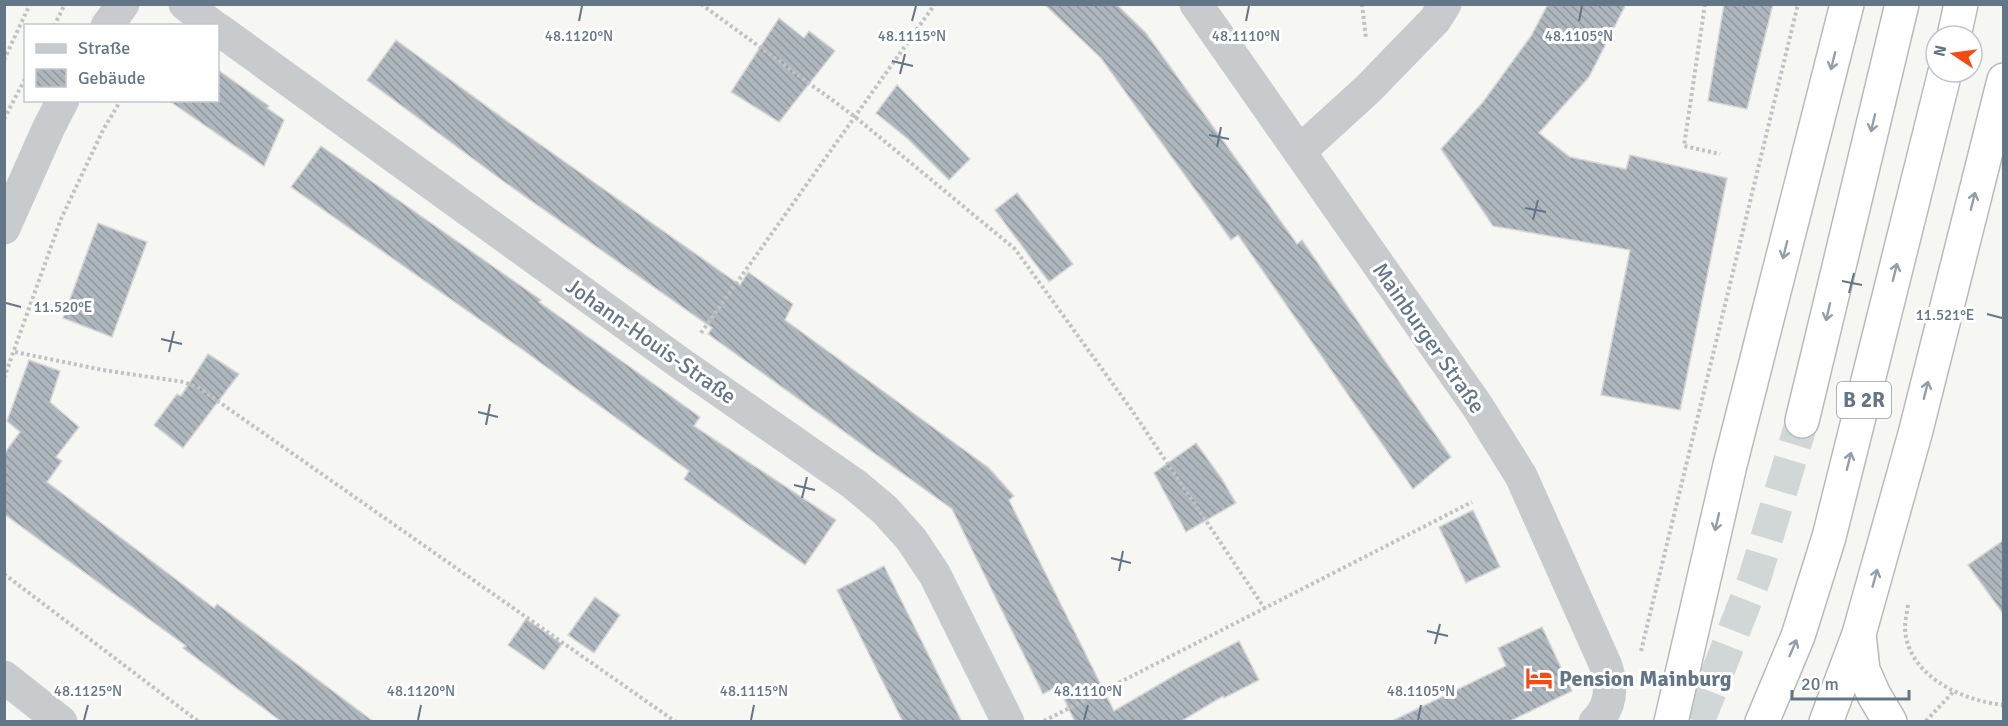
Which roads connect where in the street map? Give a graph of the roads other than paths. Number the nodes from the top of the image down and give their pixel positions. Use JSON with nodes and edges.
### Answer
{"nodes":[{"id":1,"x":123,"y":4,"type":"edge"},
{"id":2,"x":185,"y":4,"type":"edge"},
{"id":3,"x":1196,"y":4,"type":"edge"},
{"id":4,"x":1445,"y":4,"type":"edge"},
{"id":5,"x":1847,"y":4,"type":"edge"},
{"id":6,"x":1902,"y":4,"type":"edge"},
{"id":7,"x":1961,"y":4,"type":"edge"},
{"id":8,"x":108,"y":24,"type":"edge"},
{"id":9,"x":210,"y":24,"type":"edge"},
{"id":10,"x":1957,"y":24,"type":"edge"},
{"id":11,"x":219,"y":30,"type":"edge"},
{"id":12,"x":2004,"y":80,"type":"edge"},
{"id":13,"x":1942,"y":84,"type":"edge"},
{"id":14,"x":62,"y":102,"type":"edge"},
{"id":15,"x":1299,"y":152,"type":"junction"},
{"id":16,"x":4,"y":228,"type":"edge"},
{"id":17,"x":1802,"y":421,"type":"tunnel mouth"},
{"id":18,"x":1859,"y":634,"type":"junction"},
{"id":19,"x":4,"y":677,"type":"edge"},
{"id":20,"x":1602,"y":710,"type":"edge"},
{"id":21,"x":62,"y":722,"type":"edge"},
{"id":22,"x":1008,"y":722,"type":"edge"},
{"id":23,"x":1671,"y":722,"type":"edge"},
{"id":24,"x":1762,"y":722,"type":"edge"},
{"id":25,"x":1826,"y":722,"type":"edge"},
{"id":26,"x":1890,"y":722,"type":"edge"}],
"edges":[{"from":1,"to":8,"type":"street"},
{"from":2,"to":9,"type":"street"},
{"from":3,"to":15,"type":"street","name":"Mainburger Straße"},
{"from":4,"to":15,"type":"street"},
{"from":5,"to":23,"type":"highway","one_way":true},
{"from":6,"to":17,"type":"highway","number":"B 2R","one_way":true},
{"from":7,"to":10,"type":"highway"},
{"from":11,"to":22,"type":"street","name":"Johann-Houis-Straße"},
{"from":18,"to":12,"type":"highway","one_way":true},
{"from":24,"to":13,"type":"highway","number":"B 2R","one_way":true},
{"from":14,"to":16,"type":"street"},
{"from":15,"to":20,"type":"street","name":"Mainburger Straße"},
{"from":18,"to":25,"type":"highway"},
{"from":18,"to":26,"type":"highway"},
{"from":19,"to":21,"type":"street"}]}
